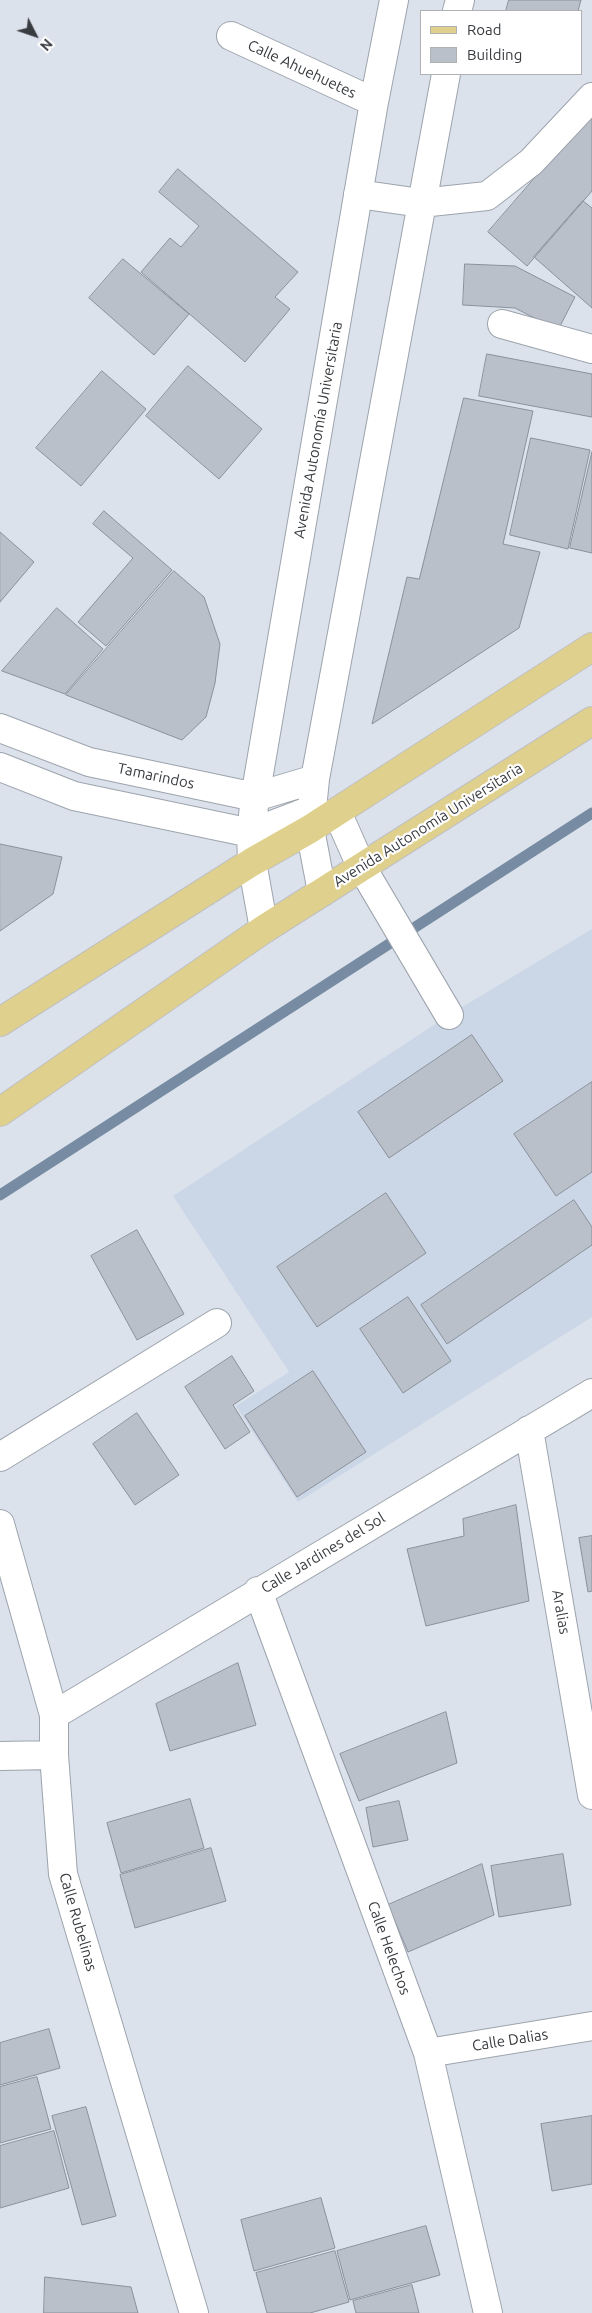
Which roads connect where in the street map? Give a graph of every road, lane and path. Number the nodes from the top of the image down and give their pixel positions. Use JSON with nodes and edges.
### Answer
{"nodes":[{"id":1,"x":394,"y":0,"type":"edge"},
{"id":2,"x":231,"y":36,"type":"dead end"},
{"id":3,"x":446,"y":75,"type":"edge"},
{"id":4,"x":592,"y":97,"type":"edge"},
{"id":5,"x":374,"y":102,"type":"junction"},
{"id":6,"x":358,"y":194,"type":"junction"},
{"id":7,"x":421,"y":203,"type":"junction"},
{"id":8,"x":502,"y":324,"type":"dead end"},
{"id":9,"x":592,"y":349,"type":"edge"},
{"id":10,"x":592,"y":647,"type":"edge"},
{"id":11,"x":592,"y":721,"type":"edge"},
{"id":12,"x":0,"y":728,"type":"edge"},
{"id":13,"x":0,"y":767,"type":"edge"},
{"id":14,"x":315,"y":779,"type":"junction"},
{"id":15,"x":255,"y":797,"type":"junction"},
{"id":16,"x":319,"y":817,"type":"junction"},
{"id":17,"x":251,"y":833,"type":"junction"},
{"id":18,"x":252,"y":862,"type":"junction"},
{"id":19,"x":361,"y":866,"type":"junction"},
{"id":20,"x":322,"y":892,"type":"junction"},
{"id":21,"x":264,"y":929,"type":"junction"},
{"id":22,"x":449,"y":1016,"type":"dead end"},
{"id":23,"x":0,"y":1022,"type":"edge"},
{"id":24,"x":0,"y":1112,"type":"edge"},
{"id":25,"x":217,"y":1323,"type":"dead end"},
{"id":26,"x":592,"y":1393,"type":"edge"},
{"id":27,"x":529,"y":1430,"type":"junction"},
{"id":28,"x":0,"y":1457,"type":"edge"},
{"id":29,"x":0,"y":1524,"type":"edge"},
{"id":30,"x":258,"y":1592,"type":"junction"},
{"id":31,"x":54,"y":1715,"type":"junction"},
{"id":32,"x":54,"y":1754,"type":"junction"},
{"id":33,"x":0,"y":1756,"type":"edge"},
{"id":34,"x":592,"y":1795,"type":"edge"},
{"id":35,"x":592,"y":2026,"type":"edge"},
{"id":36,"x":428,"y":2053,"type":"junction"},
{"id":37,"x":194,"y":2313,"type":"edge"},
{"id":38,"x":488,"y":2313,"type":"edge"}],
"edges":[{"from":1,"to":5,"type":"street","name":"Avenida Autonomía Universitaria"},
{"from":2,"to":5,"type":"street","name":"Calle Ahuehuetes"},
{"from":3,"to":7,"type":"street"},
{"from":4,"to":7,"type":"street"},
{"from":5,"to":6,"type":"street","name":"Avenida Autonomía Universitaria"},
{"from":6,"to":7,"type":"street"},
{"from":6,"to":15,"type":"street","name":"Avenida Autonomía Universitaria"},
{"from":7,"to":14,"type":"street"},
{"from":8,"to":9,"type":"street"},
{"from":10,"to":16,"type":"main road"},
{"from":11,"to":19,"type":"main road","name":"Avenida Autonomía Universitaria"},
{"from":12,"to":15,"type":"street","name":"Tamarindos"},
{"from":13,"to":17,"type":"street"},
{"from":14,"to":15,"type":"street","name":"Tamarindos"},
{"from":14,"to":16,"type":"street"},
{"from":15,"to":17,"type":"street","name":"Avenida Autonomía Universitaria"},
{"from":16,"to":17,"type":"street"},
{"from":16,"to":18,"type":"main road"},
{"from":16,"to":19,"type":"street"},
{"from":16,"to":20,"type":"street"},
{"from":17,"to":18,"type":"street","name":"Avenida Autonomía Universitaria"},
{"from":18,"to":21,"type":"street","name":"Avenida Autonomía Universitaria"},
{"from":18,"to":23,"type":"main road"},
{"from":19,"to":20,"type":"main road","name":"Avenida Autonomía Universitaria"},
{"from":19,"to":22,"type":"street"},
{"from":20,"to":21,"type":"main road","name":"Avenida Autonomía Universitaria"},
{"from":21,"to":24,"type":"main road","name":"Avenida Autonomía Universitaria"},
{"from":25,"to":28,"type":"street"},
{"from":26,"to":27,"type":"street","name":"Calle Jardines del Sol"},
{"from":27,"to":30,"type":"street","name":"Calle Jardines del Sol"},
{"from":27,"to":34,"type":"street","name":"Aralias"},
{"from":29,"to":31,"type":"street","name":"Calle Rubelinas"},
{"from":30,"to":31,"type":"street","name":"Calle Jardines del Sol"},
{"from":30,"to":36,"type":"street","name":"Calle Helechos"},
{"from":31,"to":32,"type":"street","name":"Calle Rubelinas"},
{"from":32,"to":33,"type":"street"},
{"from":32,"to":37,"type":"street","name":"Calle Rubelinas"},
{"from":35,"to":36,"type":"street","name":"Calle Dalias"},
{"from":36,"to":38,"type":"street","name":"Calle Helechos"}]}
